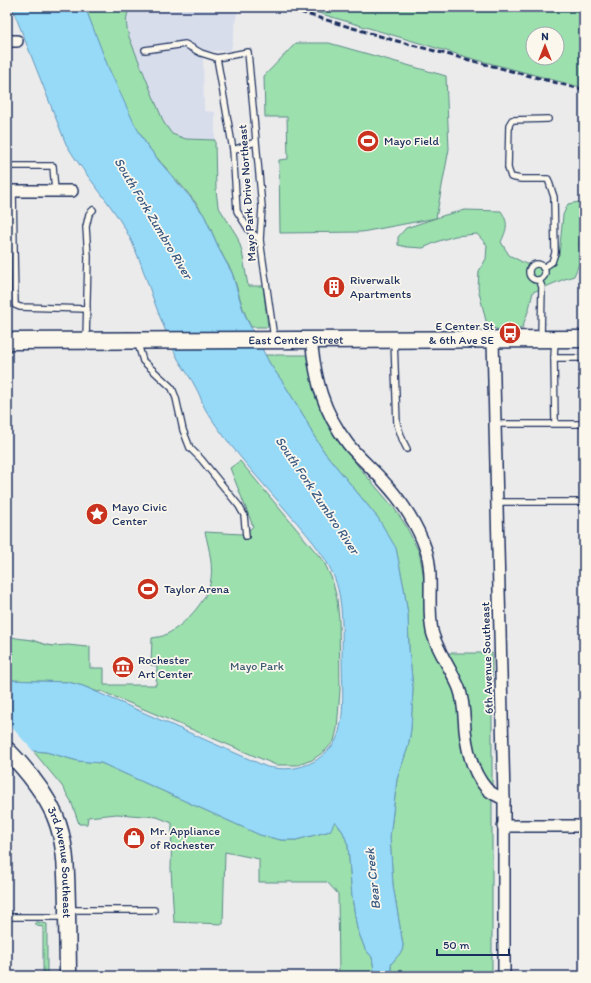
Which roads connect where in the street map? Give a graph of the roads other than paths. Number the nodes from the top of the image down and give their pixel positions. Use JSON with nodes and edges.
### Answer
{"nodes":[{"id":1,"x":145,"y":50,"type":"dead end"},
{"id":2,"x":217,"y":58,"type":"junction"},
{"id":3,"x":548,"y":119,"type":"dead end"},
{"id":4,"x":256,"y":142,"type":"junction"},
{"id":5,"x":233,"y":150,"type":"junction"},
{"id":6,"x":7,"y":166,"type":"edge"},
{"id":7,"x":10,"y":191,"type":"edge"},
{"id":8,"x":55,"y":191,"type":"junction"},
{"id":9,"x":72,"y":191,"type":"dead end"},
{"id":10,"x":93,"y":210,"type":"dead end"},
{"id":11,"x":260,"y":240,"type":"junction"},
{"id":12,"x":543,"y":268,"type":"junction"},
{"id":13,"x":539,"y":280,"type":"junction"},
{"id":14,"x":87,"y":309,"type":"junction"},
{"id":15,"x":394,"y":339,"type":"junction"},
{"id":16,"x":493,"y":339,"type":"junction"},
{"id":17,"x":548,"y":339,"type":"junction"},
{"id":18,"x":584,"y":339,"type":"edge"},
{"id":19,"x":274,"y":340,"type":"junction"},
{"id":20,"x":311,"y":340,"type":"junction"},
{"id":21,"x":7,"y":341,"type":"edge"},
{"id":22,"x":86,"y":341,"type":"junction"},
{"id":23,"x":138,"y":341,"type":"junction"},
{"id":24,"x":554,"y":358,"type":"junction"},
{"id":25,"x":584,"y":358,"type":"edge"},
{"id":26,"x":555,"y":423,"type":"junction"},
{"id":27,"x":494,"y":424,"type":"junction"},
{"id":28,"x":584,"y":424,"type":"edge"},
{"id":29,"x":408,"y":449,"type":"dead end"},
{"id":30,"x":496,"y":502,"type":"junction"},
{"id":31,"x":584,"y":502,"type":"edge"},
{"id":32,"x":246,"y":536,"type":"dead end"},
{"id":33,"x":12,"y":755,"type":"edge"},
{"id":34,"x":504,"y":799,"type":"junction"},
{"id":35,"x":503,"y":826,"type":"junction"},
{"id":36,"x":584,"y":826,"type":"edge"},
{"id":37,"x":154,"y":910,"type":"dead end"},
{"id":38,"x":67,"y":913,"type":"junction"},
{"id":39,"x":7,"y":917,"type":"edge"},
{"id":40,"x":68,"y":976,"type":"edge"},
{"id":41,"x":504,"y":976,"type":"edge"}],
"edges":[{"from":1,"to":2,"type":"lane"},
{"from":2,"to":4,"type":"lane","name":"Mayo Park Drive Northeast"},
{"from":2,"to":5,"type":"lane"},
{"from":3,"to":12,"type":"lane"},
{"from":4,"to":5,"type":"lane"},
{"from":4,"to":11,"type":"lane","name":"Mayo Park Drive Northeast"},
{"from":5,"to":11,"type":"lane"},
{"from":6,"to":8,"type":"lane"},
{"from":7,"to":8,"type":"street"},
{"from":7,"to":14,"type":"lane"},
{"from":8,"to":9,"type":"street"},
{"from":10,"to":14,"type":"lane"},
{"from":11,"to":19,"type":"lane","name":"Mayo Park Drive Northeast"},
{"from":12,"to":13,"type":"lane"},
{"from":12,"to":13,"type":"lane"},
{"from":13,"to":17,"type":"lane"},
{"from":14,"to":22,"type":"lane"},
{"from":15,"to":16,"type":"street","name":"East Center Street"},
{"from":15,"to":20,"type":"street","name":"East Center Street"},
{"from":15,"to":29,"type":"lane"},
{"from":16,"to":17,"type":"street","name":"East Center Street"},
{"from":16,"to":27,"type":"street","name":"6th Avenue Southeast"},
{"from":17,"to":18,"type":"street","name":"East Center Street"},
{"from":17,"to":24,"type":"lane"},
{"from":19,"to":20,"type":"street","name":"East Center Street"},
{"from":19,"to":23,"type":"street","name":"East Center Street"},
{"from":20,"to":34,"type":"street"},
{"from":21,"to":22,"type":"street","name":"East Center Street"},
{"from":22,"to":23,"type":"street","name":"East Center Street"},
{"from":23,"to":32,"type":"lane"},
{"from":24,"to":25,"type":"lane"},
{"from":24,"to":26,"type":"lane"},
{"from":26,"to":27,"type":"lane"},
{"from":26,"to":28,"type":"lane"},
{"from":27,"to":30,"type":"street","name":"6th Avenue Southeast"},
{"from":30,"to":31,"type":"lane"},
{"from":30,"to":34,"type":"street","name":"6th Avenue Southeast"},
{"from":33,"to":38,"type":"street","name":"3rd Avenue Southeast"},
{"from":34,"to":35,"type":"street","name":"6th Avenue Southeast"},
{"from":35,"to":36,"type":"street"},
{"from":35,"to":41,"type":"street","name":"6th Avenue Southeast"},
{"from":37,"to":38,"type":"lane"},
{"from":38,"to":39,"type":"lane"},
{"from":38,"to":40,"type":"street","name":"3rd Avenue Southeast"}]}
